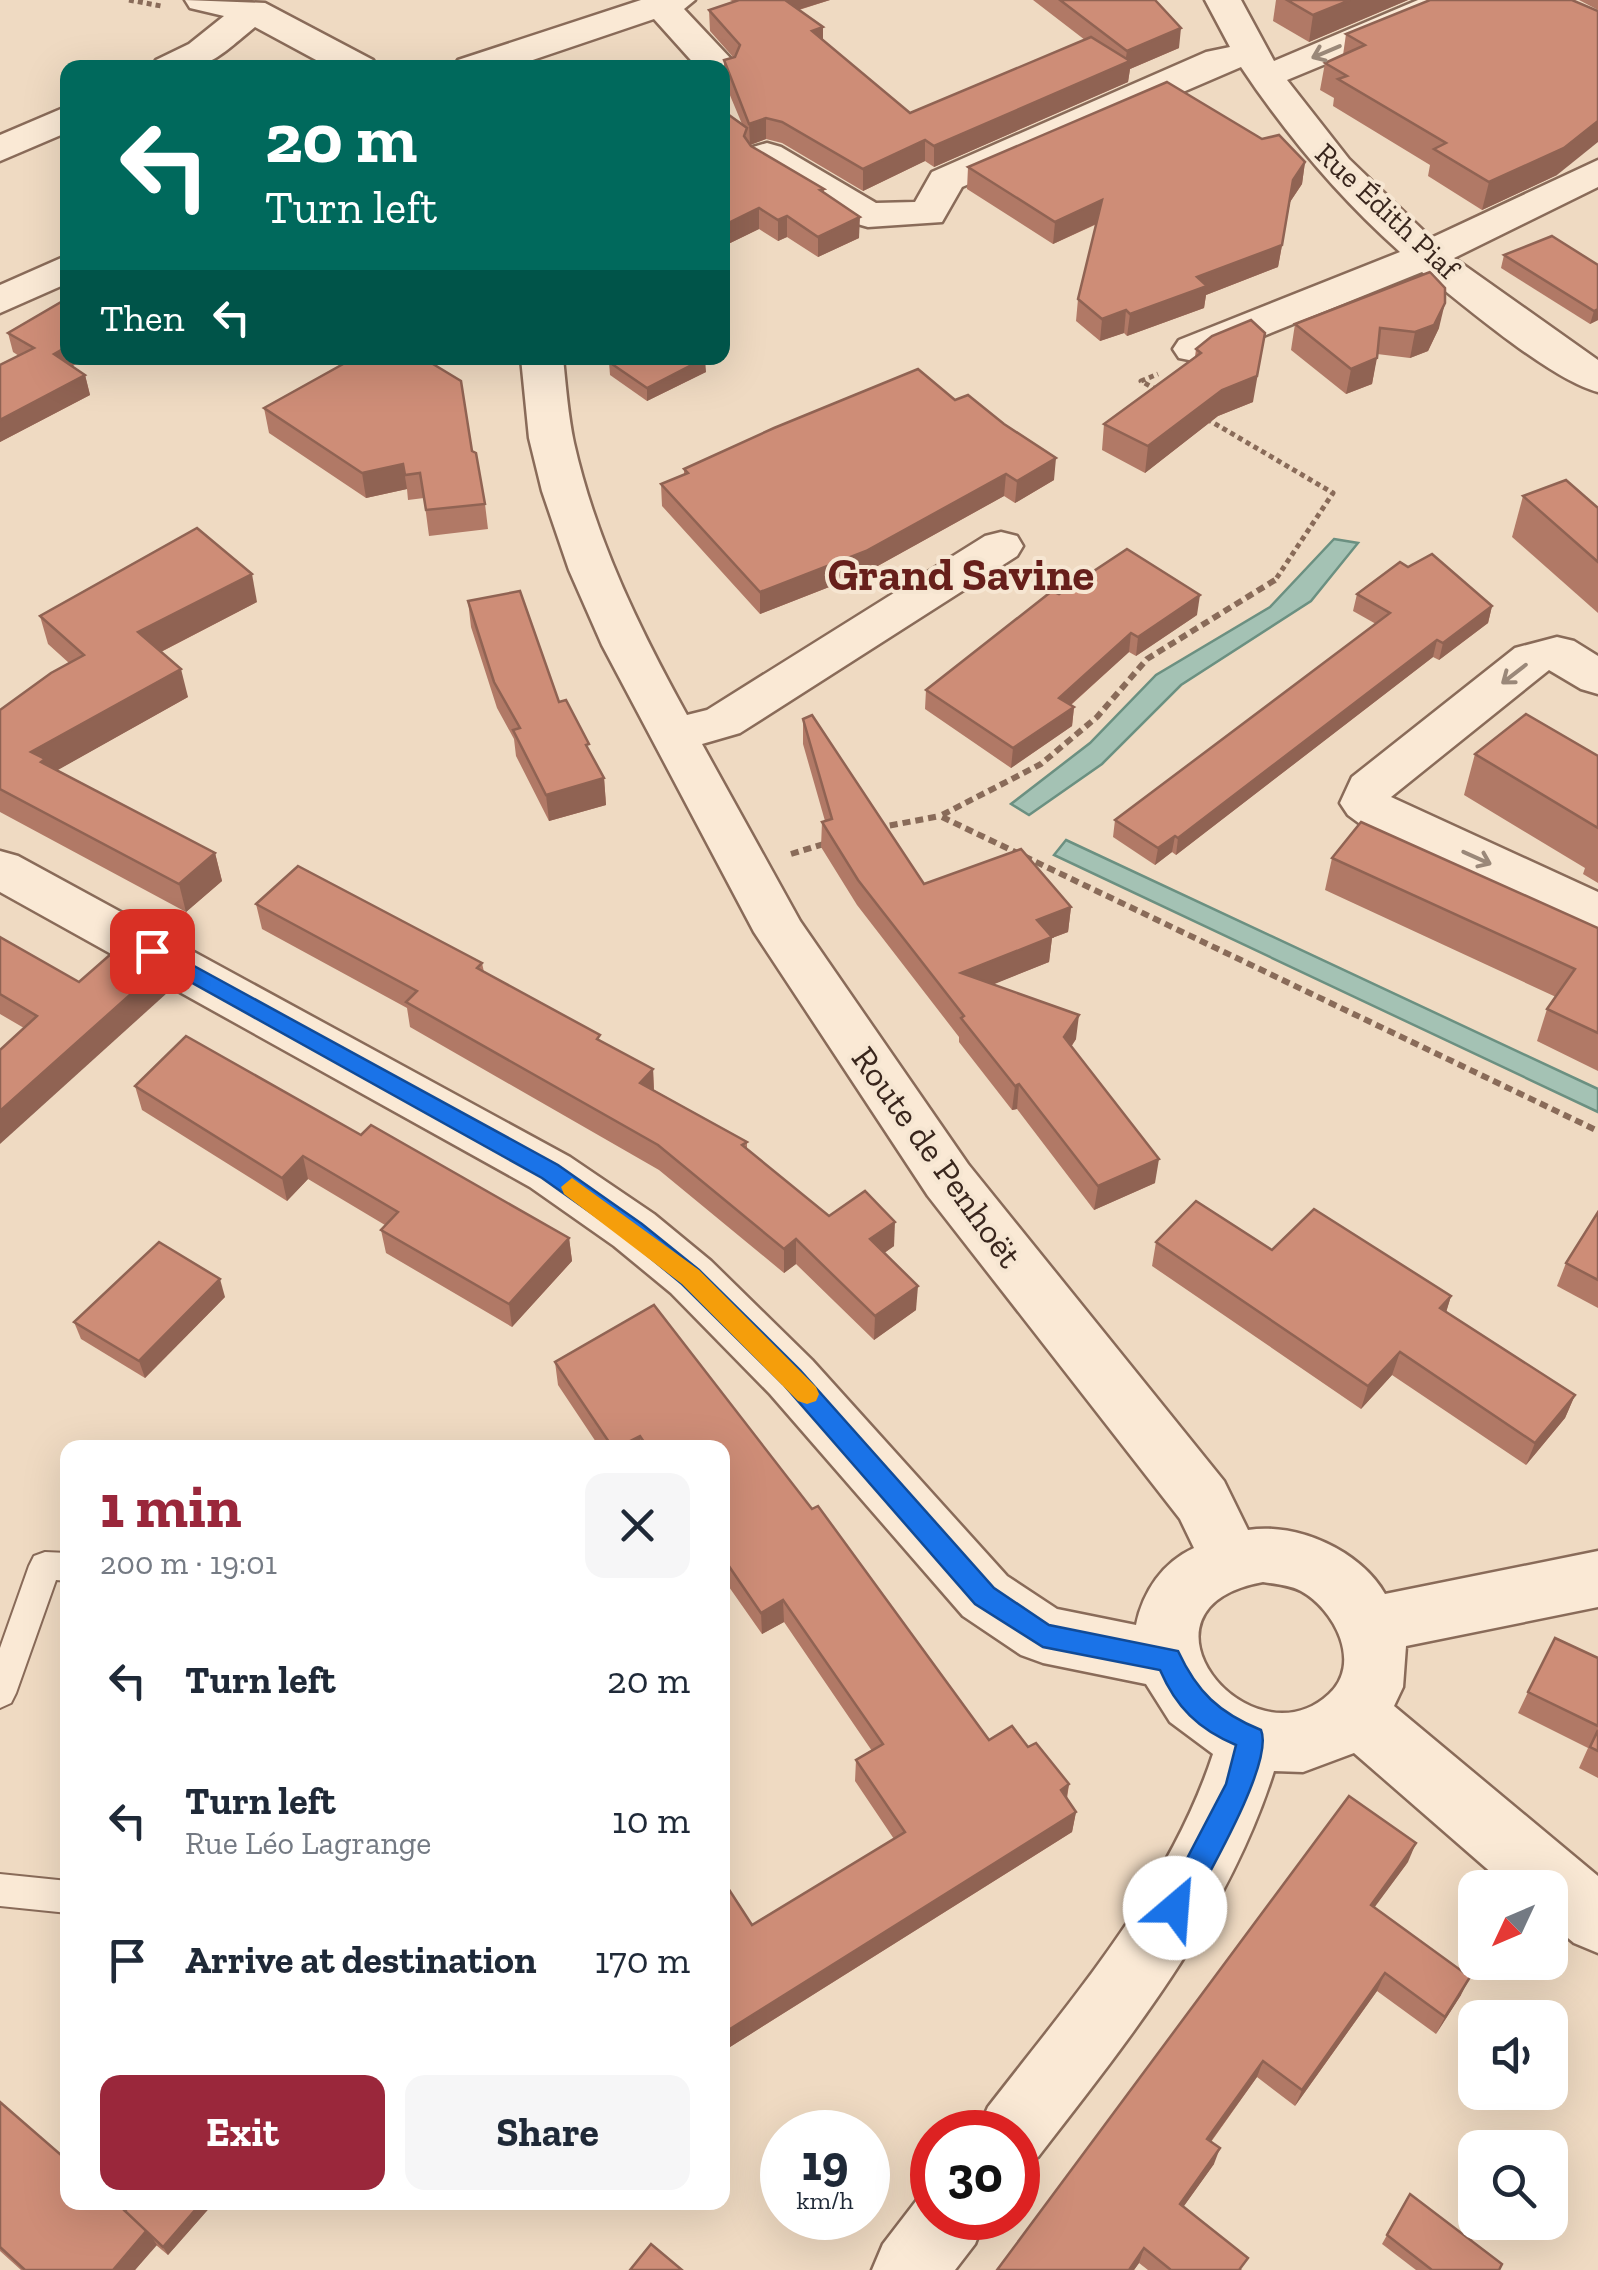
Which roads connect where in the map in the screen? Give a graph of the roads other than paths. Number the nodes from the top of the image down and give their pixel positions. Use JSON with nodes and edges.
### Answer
{"nodes":[{"id":1,"x":203,"y":0,"type":"edge"},
{"id":2,"x":1222,"y":0,"type":"edge"},
{"id":3,"x":1448,"y":0,"type":"edge"},
{"id":4,"x":669,"y":3,"type":"edge"},
{"id":5,"x":252,"y":11,"type":"junction"},
{"id":6,"x":569,"y":16,"type":"edge"},
{"id":7,"x":186,"y":60,"type":"edge"},
{"id":8,"x":345,"y":60,"type":"edge"},
{"id":9,"x":486,"y":60,"type":"edge"},
{"id":10,"x":712,"y":60,"type":"edge"},
{"id":11,"x":1256,"y":64,"type":"junction"},
{"id":12,"x":60,"y":121,"type":"edge"},
{"id":13,"x":0,"y":150,"type":"edge"},
{"id":14,"x":767,"y":154,"type":"edge"},
{"id":15,"x":1598,"y":172,"type":"edge"},
{"id":16,"x":1428,"y":254,"type":"junction"},
{"id":17,"x":60,"y":271,"type":"edge"},
{"id":18,"x":0,"y":302,"type":"edge"},
{"id":19,"x":1194,"y":349,"type":"edge"},
{"id":20,"x":543,"y":365,"type":"edge"},
{"id":21,"x":1598,"y":378,"type":"edge"},
{"id":22,"x":1001,"y":546,"type":"dead end"},
{"id":23,"x":1598,"y":678,"type":"edge"},
{"id":24,"x":672,"y":735,"type":"junction"},
{"id":25,"x":0,"y":869,"type":"edge"},
{"id":26,"x":1598,"y":913,"type":"edge"},
{"id":27,"x":1230,"y":1559,"type":"junction"},
{"id":28,"x":60,"y":1567,"type":"edge"},
{"id":29,"x":1598,"y":1579,"type":"edge"},
{"id":30,"x":1370,"y":1625,"type":"junction"},
{"id":31,"x":1169,"y":1660,"type":"junction"},
{"id":32,"x":0,"y":1694,"type":"edge"},
{"id":33,"x":1356,"y":1714,"type":"junction"},
{"id":34,"x":1251,"y":1739,"type":"junction"},
{"id":35,"x":0,"y":1890,"type":"edge"},
{"id":36,"x":60,"y":1897,"type":"edge"},
{"id":37,"x":1598,"y":1920,"type":"edge"},
{"id":38,"x":1030,"y":2110,"type":"edge"},
{"id":39,"x":932,"y":2240,"type":"edge"},
{"id":40,"x":909,"y":2270,"type":"edge"}],
"edges":[{"from":1,"to":5,"type":"street"},
{"from":2,"to":11,"type":"street","name":"Rue Édith Piaf"},
{"from":3,"to":11,"type":"street","one_way":true},
{"from":4,"to":6,"type":"street"},
{"from":4,"to":10,"type":"street"},
{"from":5,"to":7,"type":"street"},
{"from":5,"to":8,"type":"street"},
{"from":6,"to":9,"type":"street"},
{"from":11,"to":14,"type":"street"},
{"from":11,"to":16,"type":"street","name":"Rue Édith Piaf"},
{"from":12,"to":13,"type":"street"},
{"from":15,"to":16,"type":"street"},
{"from":16,"to":19,"type":"street"},
{"from":16,"to":21,"type":"street","name":"Rue Édith Piaf"},
{"from":17,"to":18,"type":"street"},
{"from":20,"to":24,"type":"street","name":"Route de Penhoët"},
{"from":22,"to":24,"type":"street"},
{"from":23,"to":26,"type":"street","one_way":true},
{"from":24,"to":27,"type":"street","name":"Route de Penhoët"},
{"from":25,"to":31,"type":"street"},
{"from":27,"to":30,"type":"street"},
{"from":27,"to":31,"type":"street"},
{"from":28,"to":32,"type":"lane"},
{"from":29,"to":30,"type":"street"},
{"from":30,"to":33,"type":"street"},
{"from":31,"to":34,"type":"street"},
{"from":33,"to":34,"type":"street"},
{"from":33,"to":37,"type":"street"},
{"from":34,"to":38,"type":"street"},
{"from":35,"to":36,"type":"lane"},
{"from":39,"to":40,"type":"street"}]}
